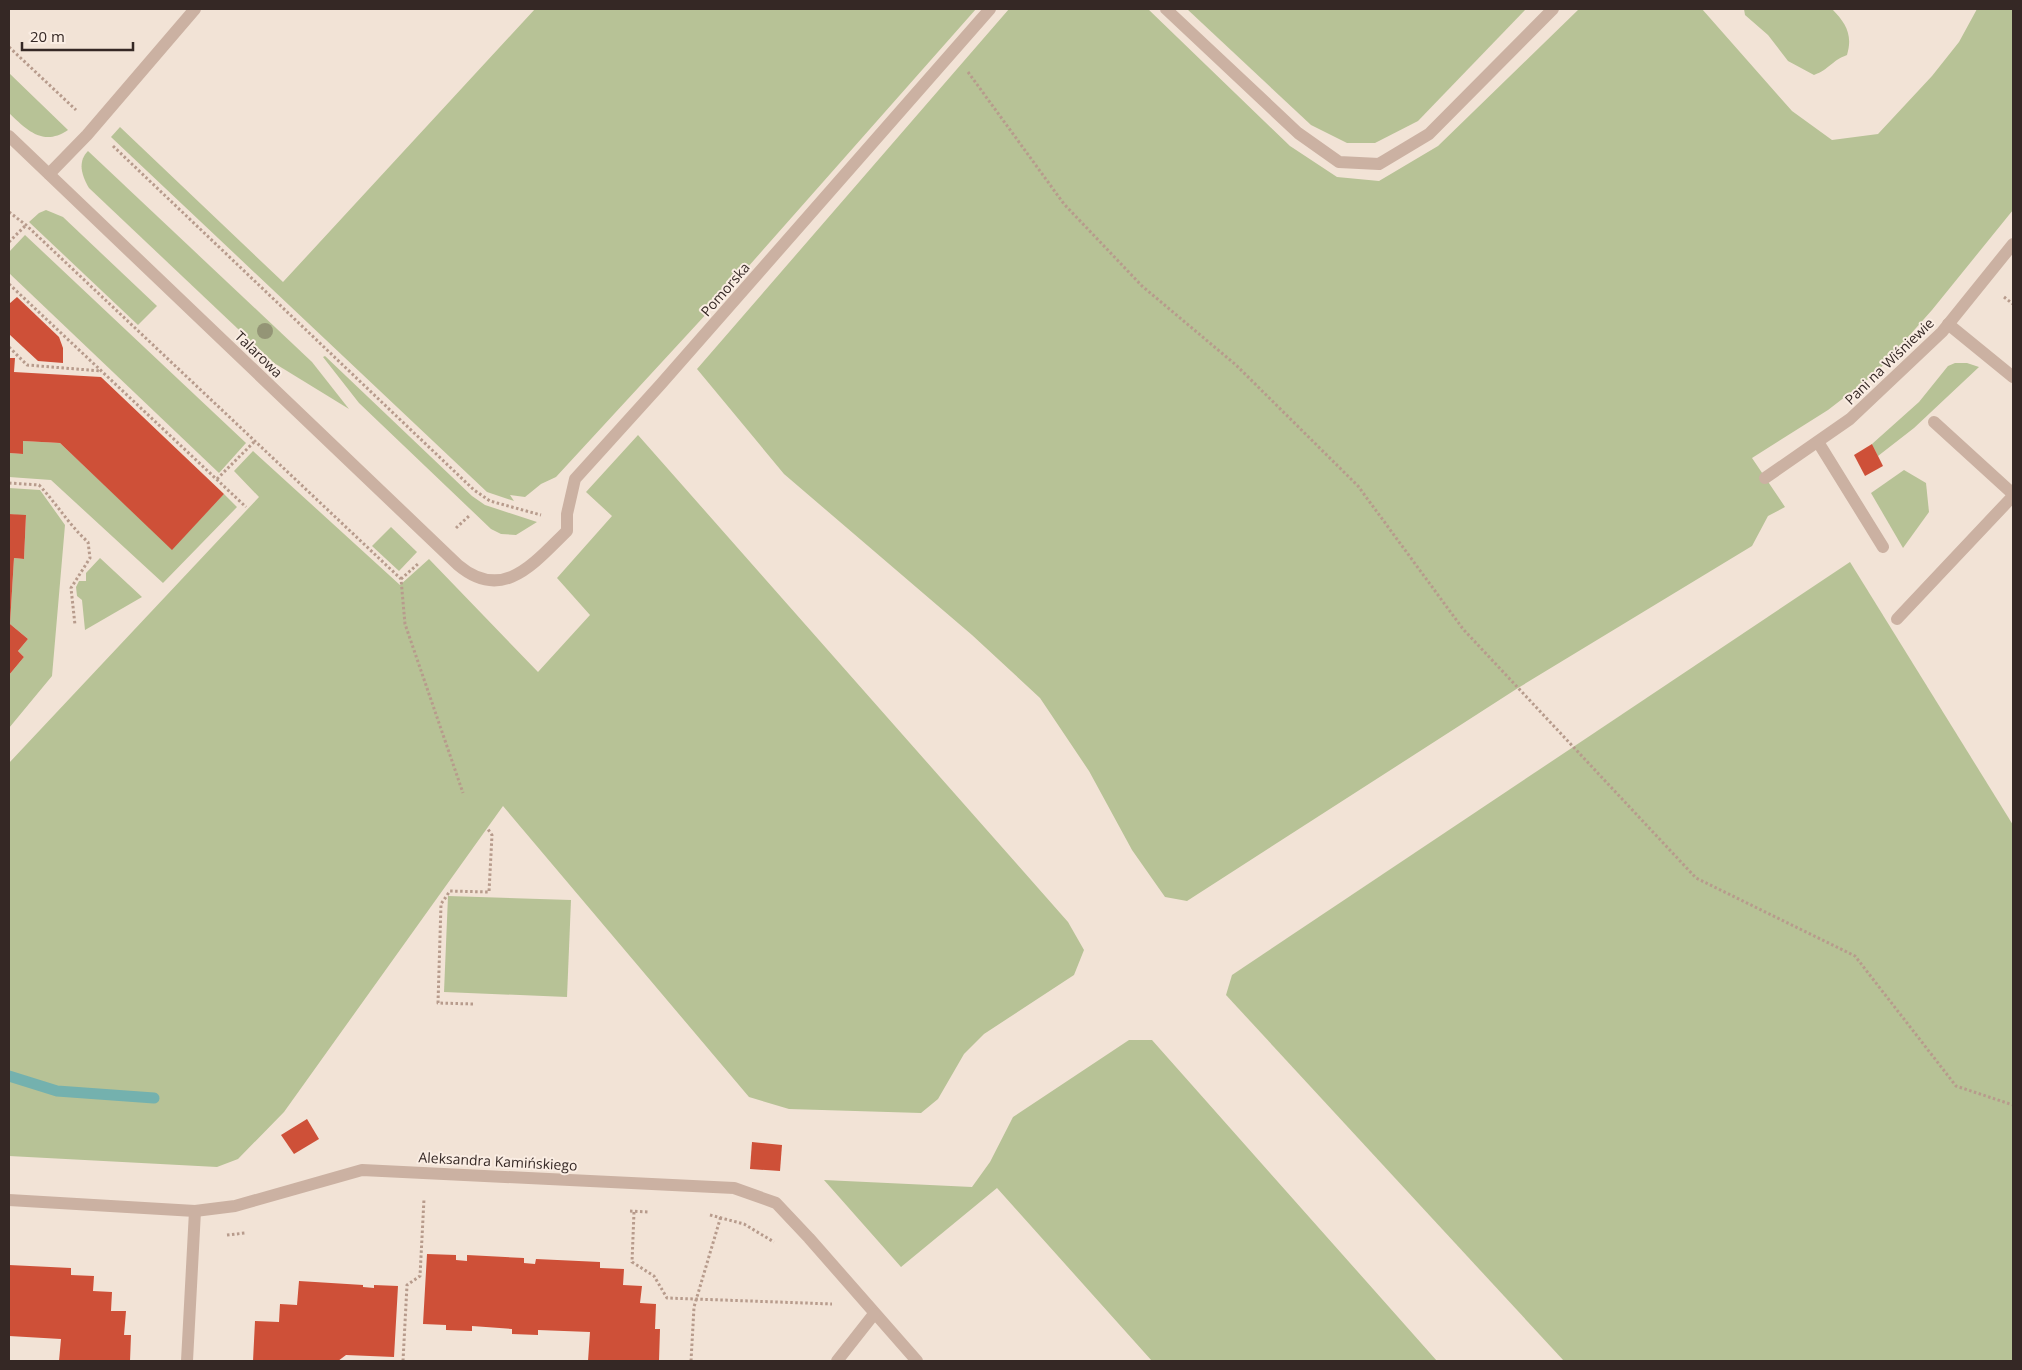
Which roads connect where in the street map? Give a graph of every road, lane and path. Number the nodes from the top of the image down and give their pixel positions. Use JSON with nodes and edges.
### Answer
{"nodes":[{"id":1,"x":195,"y":9,"type":"edge"},
{"id":2,"x":990,"y":9,"type":"edge"},
{"id":3,"x":1166,"y":9,"type":"edge"},
{"id":4,"x":1553,"y":9,"type":"edge"},
{"id":5,"x":9,"y":47,"type":"edge"},
{"id":6,"x":952,"y":50,"type":"junction"},
{"id":7,"x":93,"y":127,"type":"junction"},
{"id":8,"x":9,"y":136,"type":"edge"},
{"id":9,"x":48,"y":174,"type":"junction"},
{"id":10,"x":9,"y":212,"type":"edge"},
{"id":11,"x":26,"y":225,"type":"junction"},
{"id":12,"x":9,"y":242,"type":"edge"},
{"id":13,"x":2013,"y":244,"type":"edge"},
{"id":14,"x":9,"y":284,"type":"edge"},
{"id":15,"x":1999,"y":294,"type":"dead end"},
{"id":16,"x":2013,"y":304,"type":"edge"},
{"id":17,"x":1948,"y":324,"type":"junction"},
{"id":18,"x":9,"y":347,"type":"edge"},
{"id":19,"x":101,"y":371,"type":"junction"},
{"id":20,"x":2013,"y":377,"type":"edge"},
{"id":21,"x":1934,"y":422,"type":"dead end"},
{"id":22,"x":254,"y":442,"type":"junction"},
{"id":23,"x":1818,"y":442,"type":"junction"},
{"id":24,"x":1765,"y":478,"type":"dead end"},
{"id":25,"x":217,"y":480,"type":"junction"},
{"id":26,"x":9,"y":483,"type":"edge"},
{"id":27,"x":2013,"y":495,"type":"edge"},
{"id":28,"x":246,"y":507,"type":"dead end"},
{"id":29,"x":567,"y":531,"type":"junction"},
{"id":30,"x":1883,"y":547,"type":"dead end"},
{"id":31,"x":420,"y":562,"type":"dead end"},
{"id":32,"x":401,"y":580,"type":"junction"},
{"id":33,"x":1897,"y":619,"type":"dead end"},
{"id":34,"x":75,"y":626,"type":"dead end"},
{"id":35,"x":463,"y":793,"type":"dead end"},
{"id":36,"x":487,"y":828,"type":"dead end"},
{"id":37,"x":473,"y":1004,"type":"dead end"},
{"id":38,"x":2013,"y":1105,"type":"edge"},
{"id":39,"x":415,"y":1198,"type":"dead end"},
{"id":40,"x":424,"y":1199,"type":"junction"},
{"id":41,"x":433,"y":1199,"type":"dead end"},
{"id":42,"x":9,"y":1200,"type":"edge"},
{"id":43,"x":625,"y":1209,"type":"dead end"},
{"id":44,"x":195,"y":1211,"type":"junction"},
{"id":45,"x":634,"y":1212,"type":"junction"},
{"id":46,"x":652,"y":1213,"type":"dead end"},
{"id":47,"x":706,"y":1215,"type":"dead end"},
{"id":48,"x":721,"y":1216,"type":"junction"},
{"id":49,"x":254,"y":1230,"type":"dead end"},
{"id":50,"x":194,"y":1234,"type":"junction"},
{"id":51,"x":778,"y":1245,"type":"dead end"},
{"id":52,"x":826,"y":1297,"type":"dead end"},
{"id":53,"x":696,"y":1300,"type":"junction"},
{"id":54,"x":874,"y":1314,"type":"junction"},
{"id":55,"x":187,"y":1361,"type":"edge"},
{"id":56,"x":404,"y":1361,"type":"edge"},
{"id":57,"x":690,"y":1361,"type":"edge"},
{"id":58,"x":837,"y":1361,"type":"edge"},
{"id":59,"x":917,"y":1361,"type":"edge"}],
"edges":[{"from":1,"to":7,"type":"street"},
{"from":2,"to":6,"type":"street","name":"Pomorska"},
{"from":3,"to":4,"type":"street"},
{"from":5,"to":7,"type":"path"},
{"from":6,"to":29,"type":"street","name":"Pomorska"},
{"from":6,"to":38,"type":"path"},
{"from":7,"to":9,"type":"street"},
{"from":7,"to":29,"type":"path"},
{"from":8,"to":9,"type":"street","name":"Talarowa"},
{"from":9,"to":29,"type":"street","name":"Talarowa"},
{"from":10,"to":11,"type":"path"},
{"from":11,"to":12,"type":"path"},
{"from":11,"to":22,"type":"path"},
{"from":13,"to":17,"type":"street","name":"Pani na Wiśniewie"},
{"from":14,"to":19,"type":"path"},
{"from":15,"to":16,"type":"path"},
{"from":17,"to":20,"type":"street"},
{"from":17,"to":23,"type":"street","name":"Pani na Wiśniewie"},
{"from":18,"to":19,"type":"path"},
{"from":19,"to":25,"type":"path"},
{"from":21,"to":27,"type":"street"},
{"from":22,"to":25,"type":"path"},
{"from":22,"to":32,"type":"path"},
{"from":23,"to":24,"type":"street","name":"Pani na Wiśniewie"},
{"from":23,"to":30,"type":"street"},
{"from":25,"to":28,"type":"path"},
{"from":26,"to":34,"type":"path"},
{"from":27,"to":33,"type":"street"},
{"from":31,"to":32,"type":"path"},
{"from":32,"to":35,"type":"path"},
{"from":36,"to":37,"type":"path"},
{"from":39,"to":40,"type":"path"},
{"from":40,"to":41,"type":"path"},
{"from":40,"to":56,"type":"path"},
{"from":42,"to":44,"type":"street","name":"Aleksandra Kamińskiego"},
{"from":43,"to":45,"type":"path"},
{"from":44,"to":50,"type":"street"},
{"from":44,"to":54,"type":"street","name":"Aleksandra Kamińskiego"},
{"from":45,"to":46,"type":"path"},
{"from":45,"to":53,"type":"path"},
{"from":47,"to":48,"type":"path"},
{"from":48,"to":51,"type":"path"},
{"from":48,"to":53,"type":"path"},
{"from":49,"to":50,"type":"path"},
{"from":50,"to":55,"type":"street"},
{"from":52,"to":53,"type":"path"},
{"from":53,"to":57,"type":"path"},
{"from":54,"to":58,"type":"street"},
{"from":54,"to":59,"type":"street","name":"Aleksandra Kamińskiego"}]}
